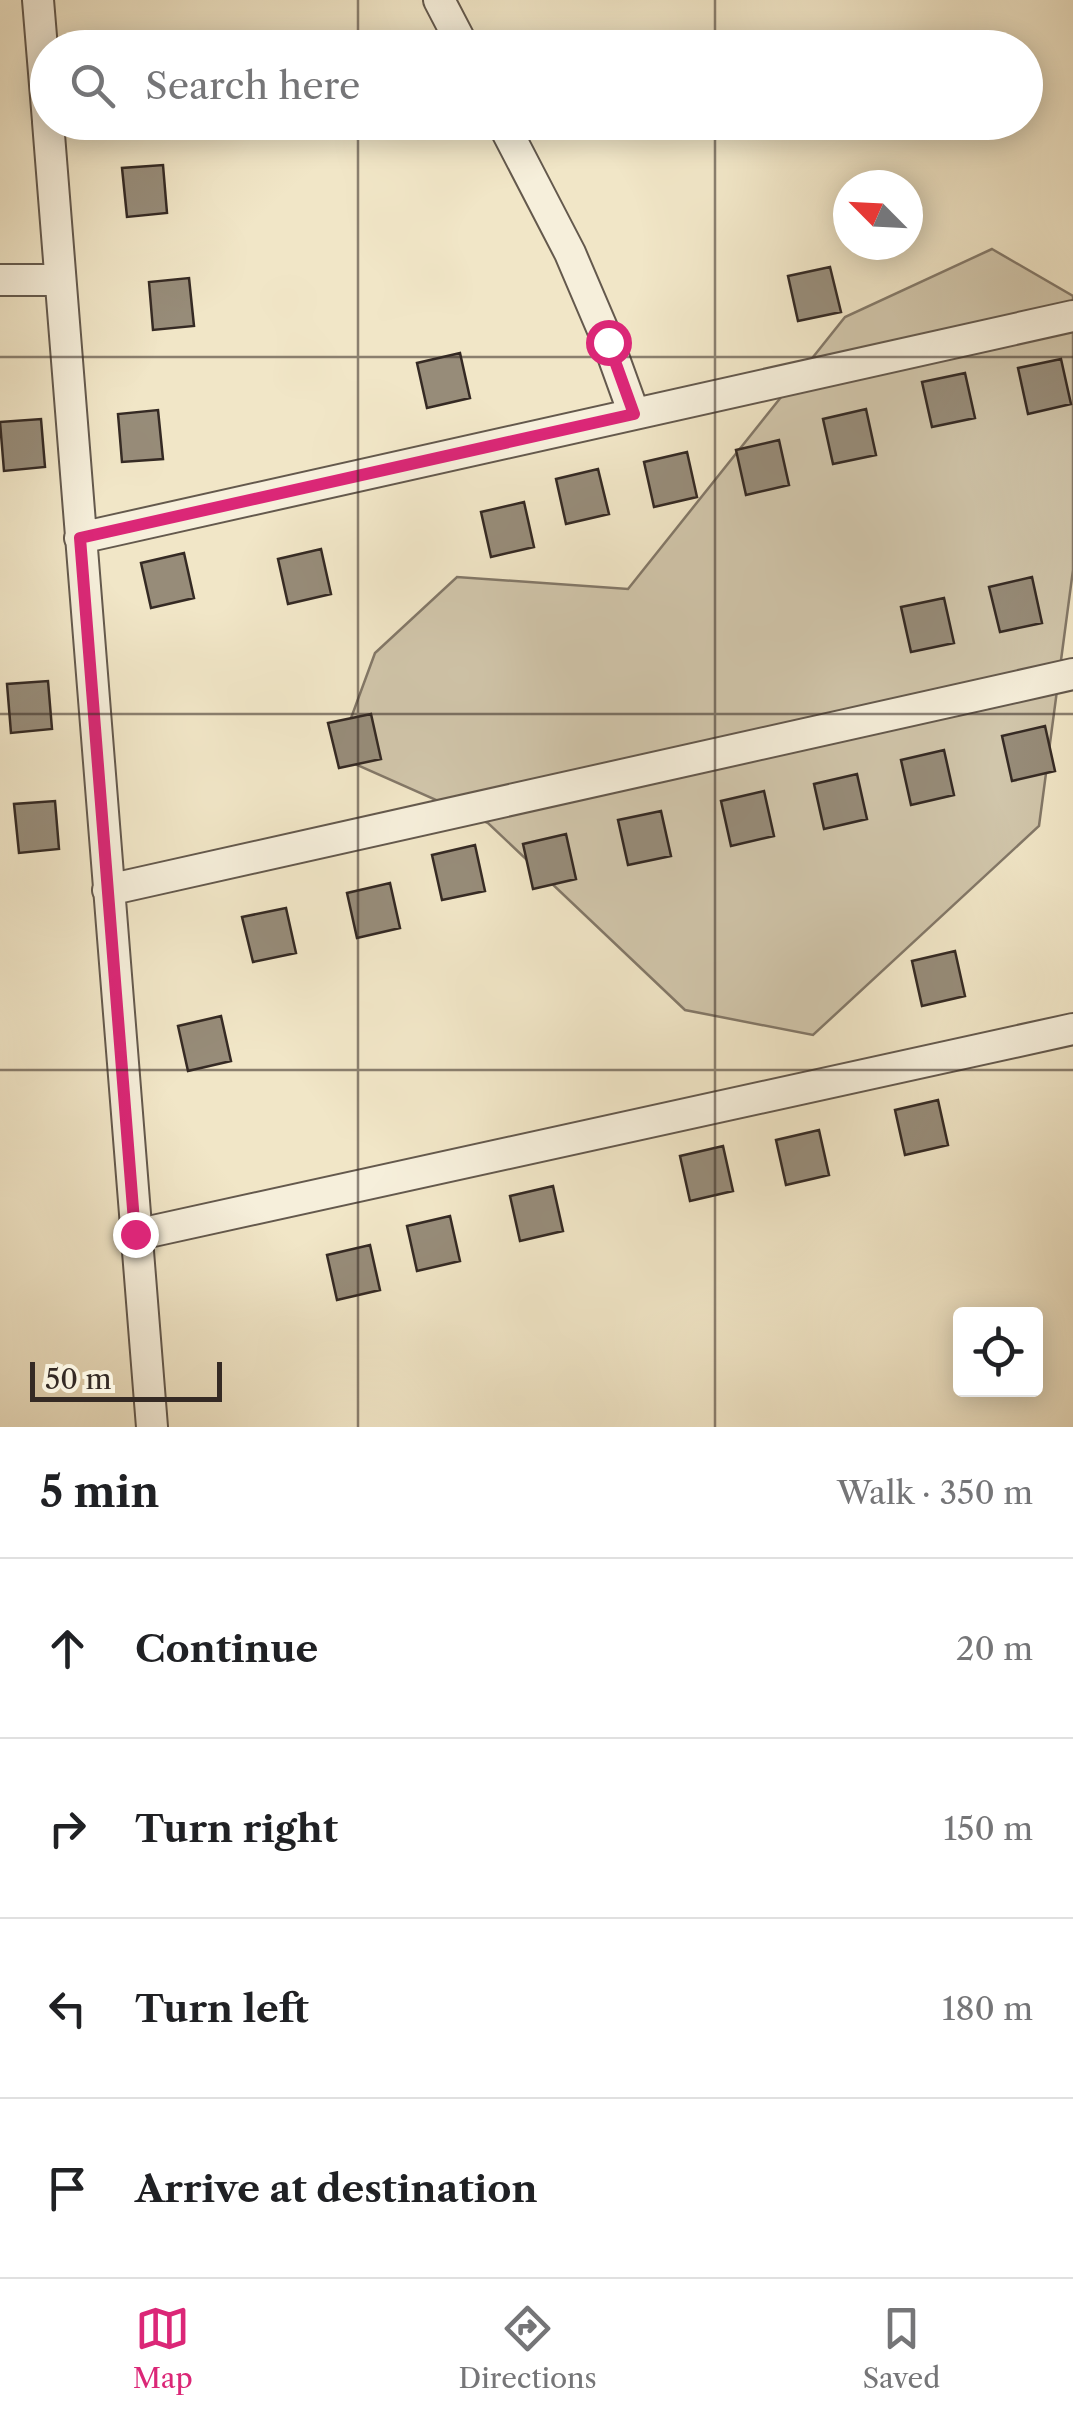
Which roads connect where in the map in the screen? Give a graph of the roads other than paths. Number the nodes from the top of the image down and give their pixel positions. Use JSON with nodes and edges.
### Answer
{"nodes":[{"id":1,"x":38,"y":0,"type":"edge"},
{"id":2,"x":439,"y":0,"type":"edge"},
{"id":3,"x":40,"y":30,"type":"edge"},
{"id":4,"x":455,"y":30,"type":"edge"},
{"id":5,"x":49,"y":140,"type":"edge"},
{"id":6,"x":511,"y":140,"type":"edge"},
{"id":7,"x":0,"y":280,"type":"edge"},
{"id":8,"x":60,"y":280,"type":"junction"},
{"id":9,"x":1073,"y":316,"type":"edge"},
{"id":10,"x":634,"y":414,"type":"junction"},
{"id":11,"x":80,"y":538,"type":"junction"},
{"id":12,"x":1073,"y":674,"type":"edge"},
{"id":13,"x":108,"y":890,"type":"junction"},
{"id":14,"x":1073,"y":1029,"type":"edge"},
{"id":15,"x":135,"y":1234,"type":"junction"},
{"id":16,"x":152,"y":1427,"type":"edge"}],
"edges":[{"from":1,"to":3,"type":"street"},
{"from":2,"to":4,"type":"street"},
{"from":5,"to":8,"type":"street"},
{"from":6,"to":10,"type":"street"},
{"from":7,"to":8,"type":"street"},
{"from":8,"to":11,"type":"street"},
{"from":9,"to":10,"type":"street"},
{"from":10,"to":11,"type":"street"},
{"from":11,"to":13,"type":"street"},
{"from":12,"to":13,"type":"street"},
{"from":13,"to":15,"type":"street"},
{"from":14,"to":15,"type":"street"},
{"from":15,"to":16,"type":"street"}]}
